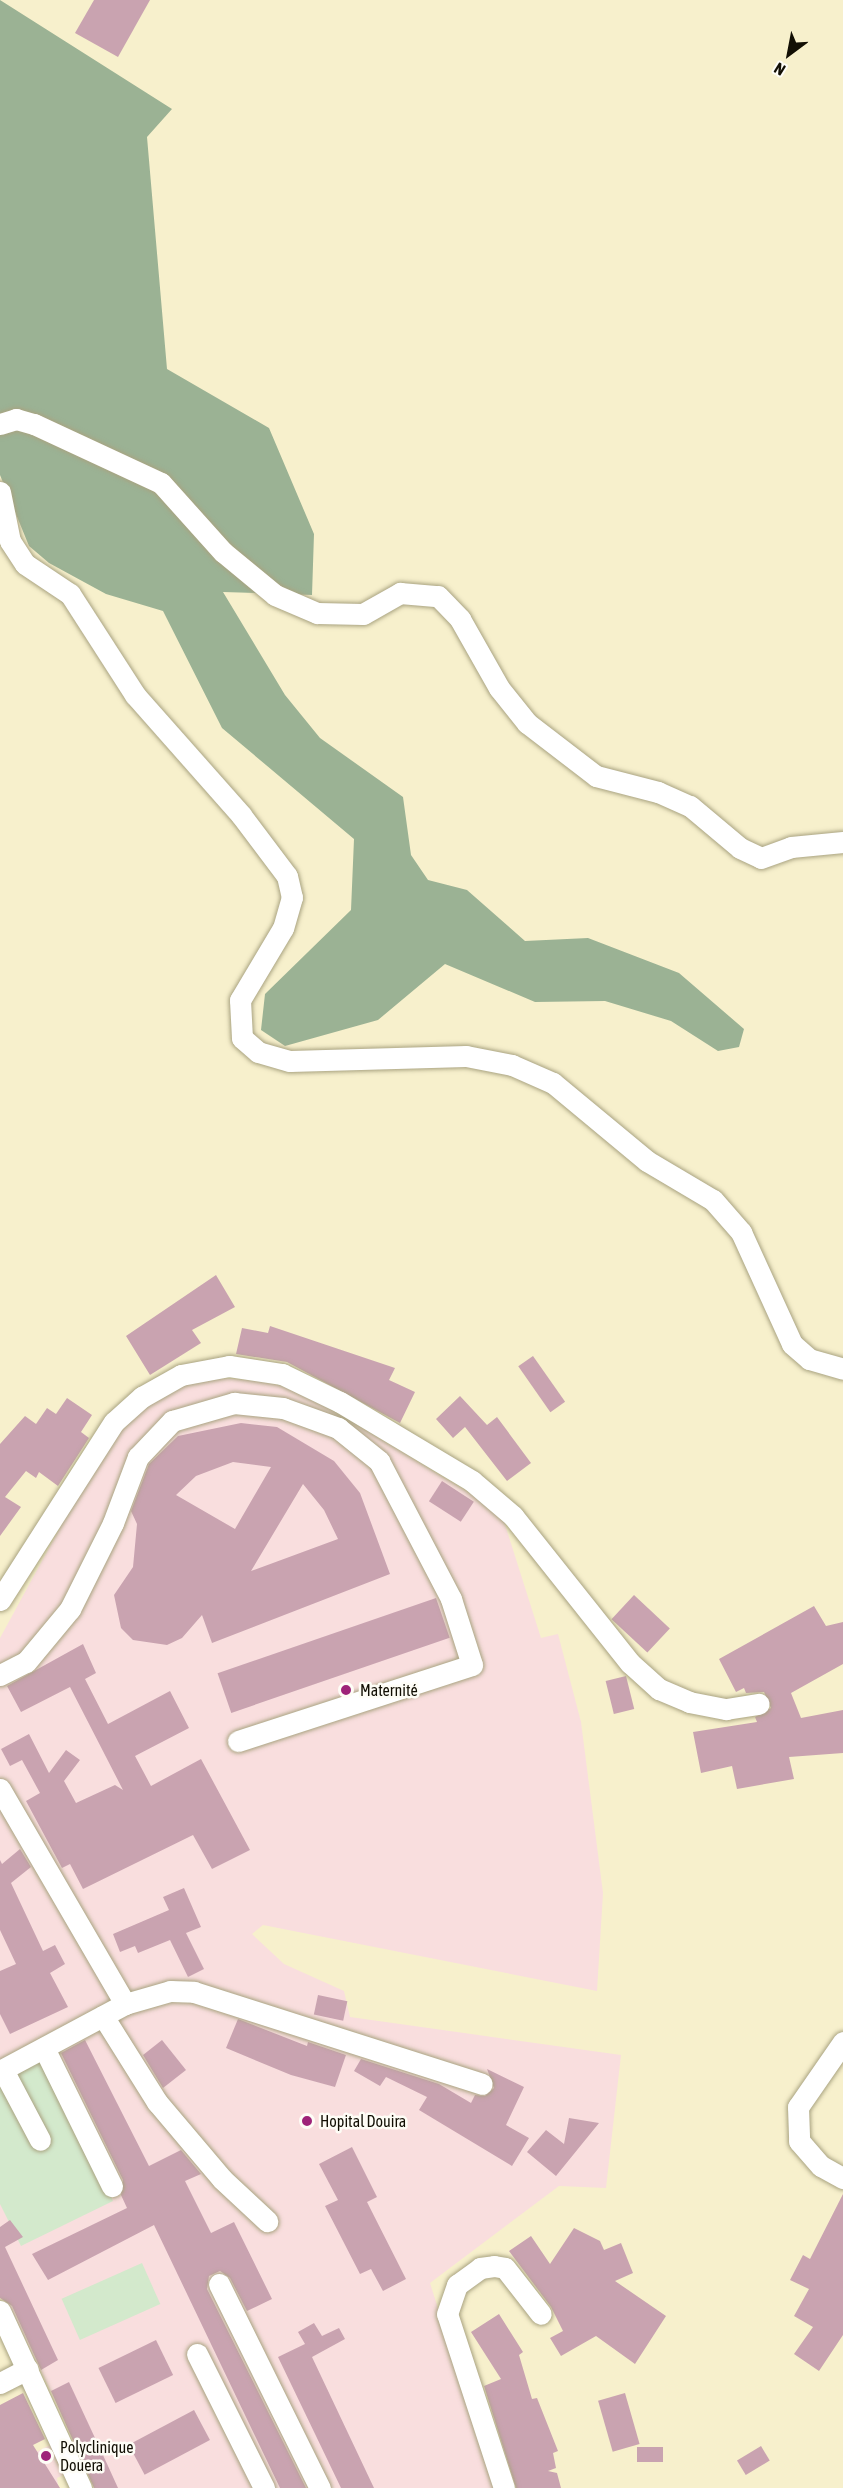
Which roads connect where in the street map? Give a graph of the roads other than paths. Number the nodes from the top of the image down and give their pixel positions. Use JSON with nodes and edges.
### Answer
{"nodes":[{"id":1,"x":0,"y":424,"type":"edge"},
{"id":2,"x":0,"y":492,"type":"edge"},
{"id":3,"x":843,"y":842,"type":"edge"},
{"id":4,"x":843,"y":1369,"type":"edge"},
{"id":5,"x":0,"y":1600,"type":"edge"},
{"id":6,"x":0,"y":1675,"type":"edge"},
{"id":7,"x":759,"y":1704,"type":"dead end"},
{"id":8,"x":238,"y":1741,"type":"dead end"},
{"id":9,"x":0,"y":1789,"type":"edge"},
{"id":10,"x":125,"y":2004,"type":"junction"},
{"id":11,"x":103,"y":2016,"type":"junction"},
{"id":12,"x":843,"y":2042,"type":"edge"},
{"id":13,"x":44,"y":2048,"type":"junction"},
{"id":14,"x":1,"y":2070,"type":"edge"},
{"id":15,"x":483,"y":2084,"type":"dead end"},
{"id":16,"x":40,"y":2140,"type":"dead end"},
{"id":17,"x":843,"y":2178,"type":"edge"},
{"id":18,"x":112,"y":2186,"type":"dead end"},
{"id":19,"x":267,"y":2221,"type":"dead end"},
{"id":20,"x":219,"y":2284,"type":"dead end"},
{"id":21,"x":0,"y":2311,"type":"edge"},
{"id":22,"x":542,"y":2314,"type":"dead end"},
{"id":23,"x":197,"y":2354,"type":"dead end"},
{"id":24,"x":28,"y":2369,"type":"junction"},
{"id":25,"x":0,"y":2383,"type":"edge"},
{"id":26,"x":81,"y":2488,"type":"edge"},
{"id":27,"x":264,"y":2488,"type":"edge"},
{"id":28,"x":320,"y":2488,"type":"edge"},
{"id":29,"x":504,"y":2488,"type":"edge"}],
"edges":[{"from":1,"to":3,"type":"street"},
{"from":2,"to":4,"type":"street"},
{"from":5,"to":7,"type":"street"},
{"from":6,"to":8,"type":"street"},
{"from":9,"to":10,"type":"street"},
{"from":10,"to":11,"type":"street"},
{"from":10,"to":15,"type":"street"},
{"from":11,"to":13,"type":"street"},
{"from":11,"to":19,"type":"street"},
{"from":12,"to":17,"type":"street"},
{"from":13,"to":14,"type":"street"},
{"from":13,"to":18,"type":"street"},
{"from":14,"to":16,"type":"street"},
{"from":20,"to":28,"type":"street"},
{"from":21,"to":24,"type":"street"},
{"from":22,"to":29,"type":"street"},
{"from":23,"to":27,"type":"street"},
{"from":24,"to":25,"type":"street"},
{"from":24,"to":26,"type":"street"}]}
